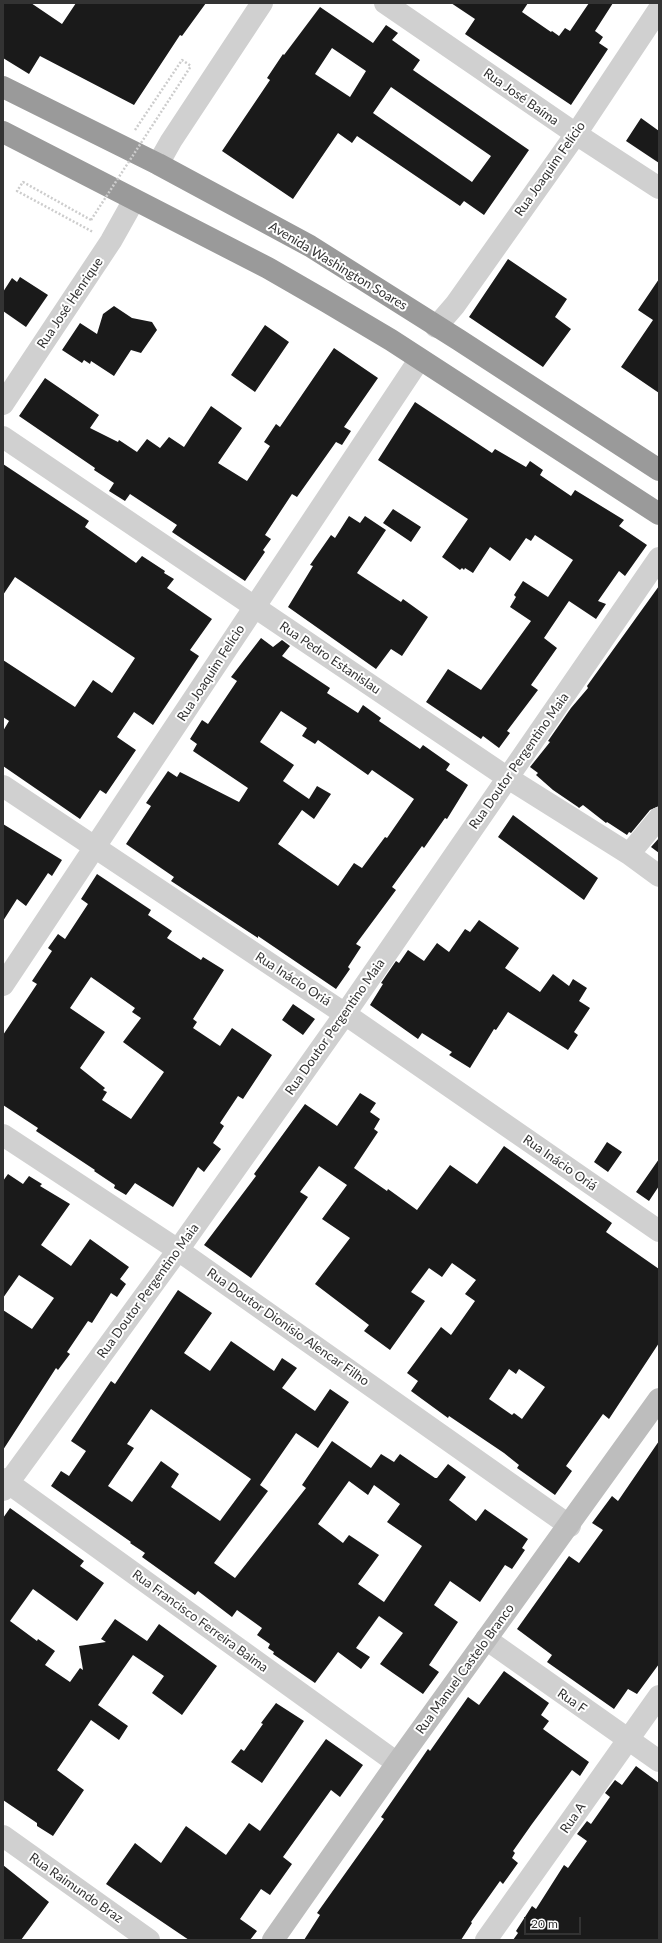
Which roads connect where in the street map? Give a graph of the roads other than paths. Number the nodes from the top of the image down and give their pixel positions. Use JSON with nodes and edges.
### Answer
{"nodes":[{"id":1,"x":262,"y":3,"type":"edge"},
{"id":2,"x":385,"y":3,"type":"edge"},
{"id":3,"x":659,"y":8,"type":"edge"},
{"id":4,"x":3,"y":86,"type":"edge"},
{"id":5,"x":3,"y":132,"type":"edge"},
{"id":6,"x":576,"y":134,"type":"junction"},
{"id":7,"x":158,"y":164,"type":"junction"},
{"id":8,"x":659,"y":188,"type":"edge"},
{"id":9,"x":134,"y":200,"type":"junction"},
{"id":10,"x":436,"y":327,"type":"junction"},
{"id":11,"x":420,"y":360,"type":"junction"},
{"id":12,"x":3,"y":404,"type":"edge"},
{"id":13,"x":3,"y":437,"type":"edge"},
{"id":14,"x":659,"y":470,"type":"edge"},
{"id":15,"x":659,"y":514,"type":"edge"},
{"id":16,"x":659,"y":558,"type":"edge"},
{"id":17,"x":255,"y":606,"type":"junction"},
{"id":18,"x":508,"y":778,"type":"junction"},
{"id":19,"x":3,"y":786,"type":"edge"},
{"id":20,"x":659,"y":818,"type":"edge"},
{"id":21,"x":95,"y":849,"type":"junction"},
{"id":22,"x":629,"y":854,"type":"junction"},
{"id":23,"x":659,"y":876,"type":"edge"},
{"id":24,"x":3,"y":985,"type":"edge"},
{"id":25,"x":345,"y":1014,"type":"junction"},
{"id":26,"x":3,"y":1135,"type":"edge"},
{"id":27,"x":659,"y":1231,"type":"edge"},
{"id":28,"x":178,"y":1250,"type":"junction"},
{"id":29,"x":659,"y":1399,"type":"edge"},
{"id":30,"x":5,"y":1484,"type":"edge"},
{"id":31,"x":570,"y":1526,"type":"junction"},
{"id":32,"x":486,"y":1639,"type":"junction"},
{"id":33,"x":659,"y":1696,"type":"edge"},
{"id":34,"x":628,"y":1740,"type":"junction"},
{"id":35,"x":659,"y":1761,"type":"edge"},
{"id":36,"x":397,"y":1763,"type":"junction"},
{"id":37,"x":3,"y":1836,"type":"edge"},
{"id":38,"x":149,"y":1940,"type":"edge"},
{"id":39,"x":273,"y":1940,"type":"edge"},
{"id":40,"x":486,"y":1940,"type":"edge"}],
"edges":[{"from":1,"to":7,"type":"street"},
{"from":2,"to":6,"type":"street","name":"Rua José Baíma"},
{"from":3,"to":6,"type":"street","name":"Rua Joaquim Felício"},
{"from":4,"to":7,"type":"highway","name":"Avenida Washington Soares"},
{"from":5,"to":9,"type":"highway"},
{"from":6,"to":8,"type":"street","name":"Rua José Baíma"},
{"from":6,"to":10,"type":"street","name":"Rua Joaquim Felício"},
{"from":7,"to":10,"type":"highway","name":"Avenida Washington Soares"},
{"from":9,"to":11,"type":"highway"},
{"from":9,"to":12,"type":"street","name":"Rua José Henrique"},
{"from":10,"to":14,"type":"highway","name":"Avenida Washington Soares"},
{"from":11,"to":15,"type":"highway"},
{"from":11,"to":17,"type":"street","name":"Rua Joaquim Felício"},
{"from":13,"to":17,"type":"street","name":"Rua Pedro Estanislau"},
{"from":16,"to":18,"type":"street","name":"Rua Doutor Pergentino Maia"},
{"from":17,"to":18,"type":"street","name":"Rua Pedro Estanislau"},
{"from":17,"to":21,"type":"street","name":"Rua Joaquim Felício"},
{"from":18,"to":22,"type":"street","name":"Rua Pedro Estanislau"},
{"from":18,"to":25,"type":"street","name":"Rua Doutor Pergentino Maia"},
{"from":19,"to":21,"type":"street","name":"Rua Inácio Oriá"},
{"from":20,"to":22,"type":"street"},
{"from":21,"to":24,"type":"street","name":"Rua Joaquim Felício"},
{"from":21,"to":25,"type":"street","name":"Rua Inácio Oriá"},
{"from":22,"to":23,"type":"street","name":"Rua Pedro Estanislau"},
{"from":25,"to":27,"type":"street","name":"Rua Inácio Oriá"},
{"from":25,"to":28,"type":"street","name":"Rua Doutor Pergentino Maia"},
{"from":26,"to":28,"type":"street","name":"Rua Doutor Dionísio Alencar Filho"},
{"from":28,"to":30,"type":"street","name":"Rua Doutor Pergentino Maia"},
{"from":28,"to":31,"type":"street","name":"Rua Doutor Dionísio Alencar Filho"},
{"from":29,"to":31,"type":"street","name":"Rua Manuel Castelo Branco"},
{"from":30,"to":36,"type":"street","name":"Rua Francisco Ferreira Baima"},
{"from":31,"to":32,"type":"street","name":"Rua Manuel Castelo Branco"},
{"from":32,"to":34,"type":"street","name":"Rua F"},
{"from":32,"to":36,"type":"street","name":"Rua Manuel Castelo Branco"},
{"from":33,"to":34,"type":"street","name":"Rua A"},
{"from":34,"to":35,"type":"street","name":"Rua F"},
{"from":34,"to":40,"type":"street","name":"Rua A"},
{"from":36,"to":39,"type":"street","name":"Rua Manuel Castelo Branco"},
{"from":37,"to":38,"type":"street","name":"Rua Raimundo Braz"}]}
